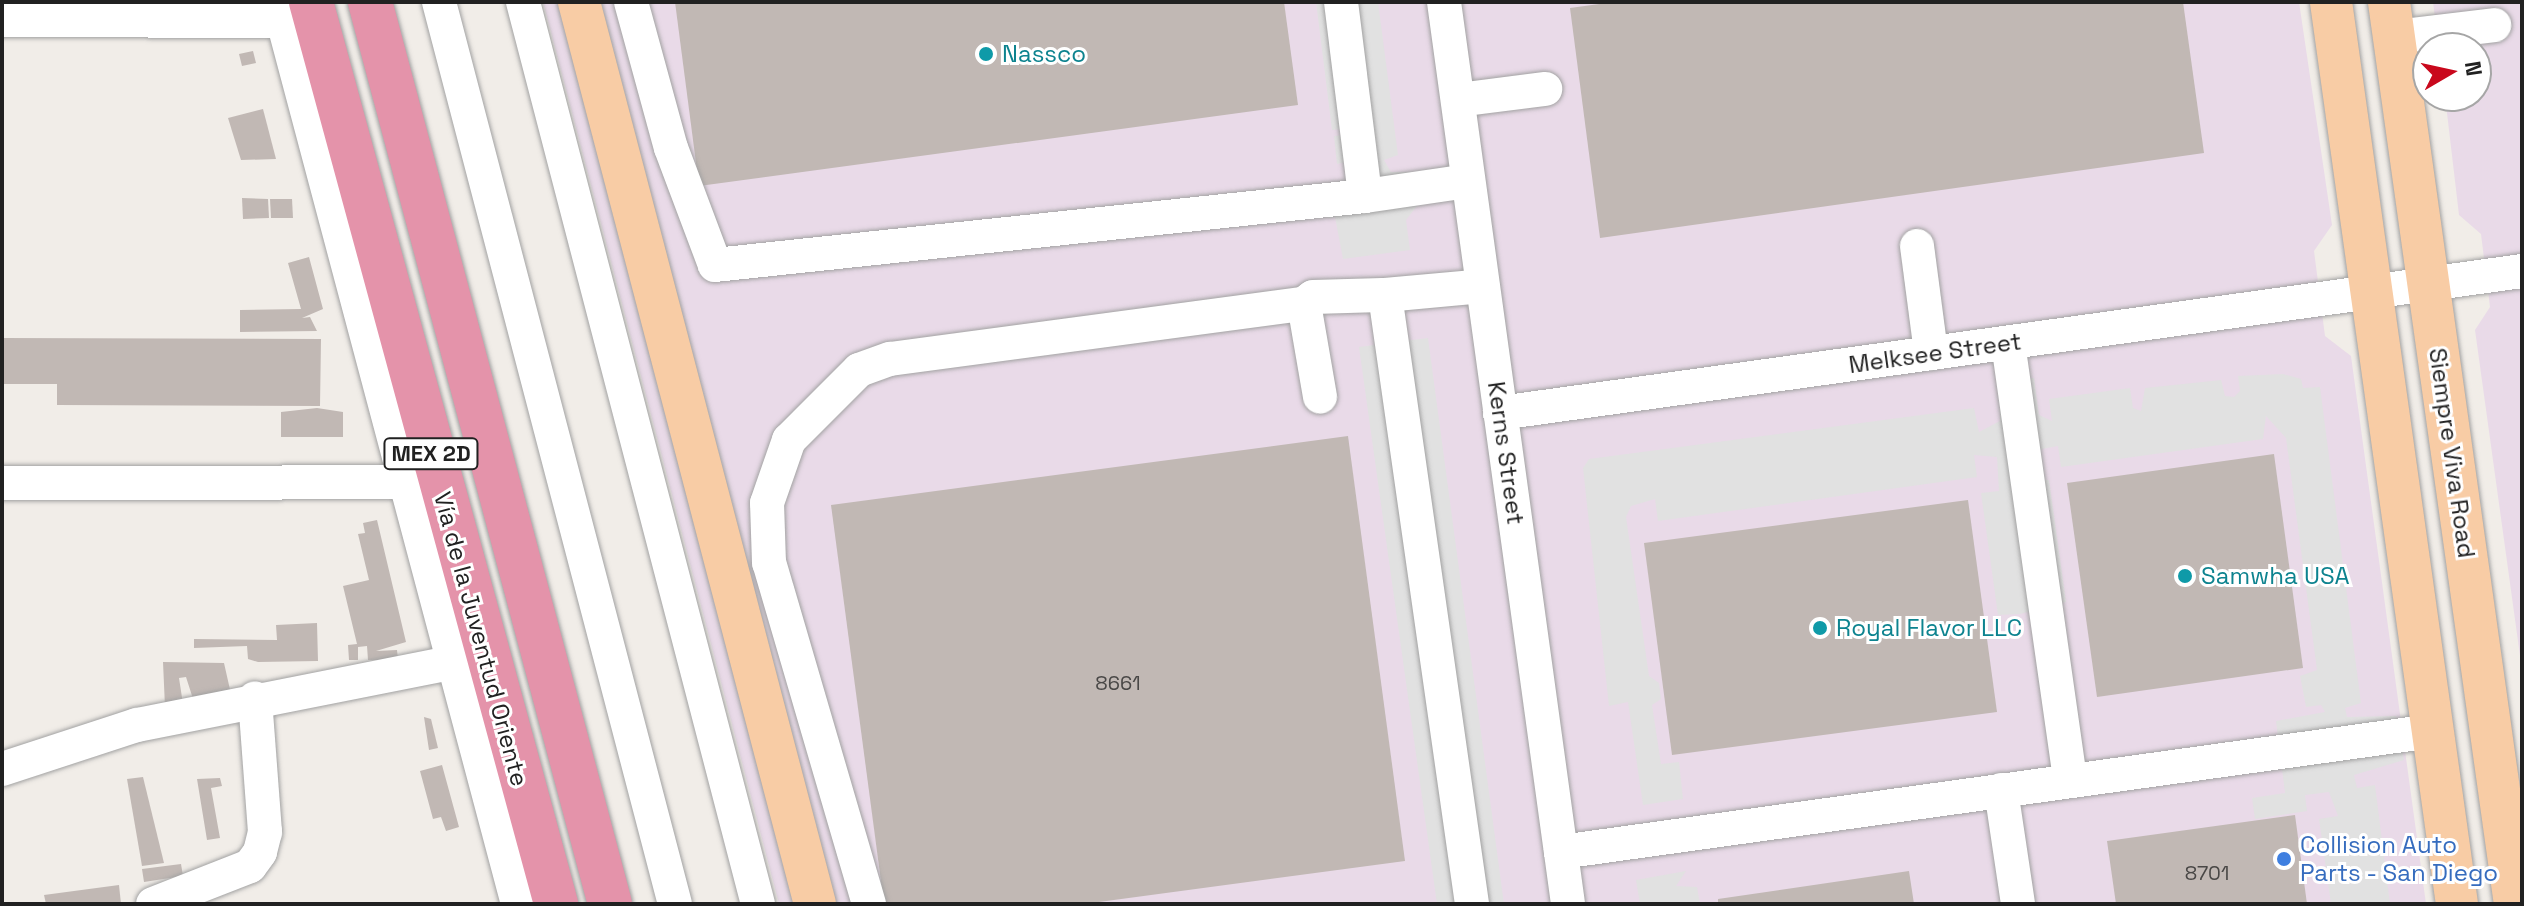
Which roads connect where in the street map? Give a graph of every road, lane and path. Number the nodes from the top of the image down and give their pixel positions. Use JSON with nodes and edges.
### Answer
{"nodes":[{"id":1,"x":370,"y":2,"type":"edge"},
{"id":2,"x":439,"y":2,"type":"edge"},
{"id":3,"x":523,"y":2,"type":"edge"},
{"id":4,"x":554,"y":2,"type":"edge"},
{"id":5,"x":579,"y":2,"type":"edge"},
{"id":6,"x":631,"y":2,"type":"edge"},
{"id":7,"x":1341,"y":2,"type":"edge"},
{"id":8,"x":1444,"y":2,"type":"edge"},
{"id":9,"x":2331,"y":2,"type":"edge"},
{"id":10,"x":297,"y":12,"type":"edge"},
{"id":11,"x":2391,"y":19,"type":"edge"},
{"id":12,"x":2,"y":20,"type":"edge"},
{"id":13,"x":2494,"y":25,"type":"dead end"},
{"id":14,"x":1545,"y":89,"type":"dead end"},
{"id":15,"x":1458,"y":100,"type":"junction"},
{"id":16,"x":1468,"y":181,"type":"junction"},
{"id":17,"x":1365,"y":196,"type":"junction"},
{"id":18,"x":1917,"y":246,"type":"dead end"},
{"id":19,"x":2522,"y":271,"type":"edge"},
{"id":20,"x":2429,"y":285,"type":"junction"},
{"id":21,"x":1483,"y":286,"type":"junction"},
{"id":22,"x":2371,"y":293,"type":"junction"},
{"id":23,"x":1385,"y":295,"type":"junction"},
{"id":24,"x":1304,"y":304,"type":"junction"},
{"id":25,"x":2008,"y":343,"type":"junction"},
{"id":26,"x":1931,"y":353,"type":"junction"},
{"id":27,"x":1320,"y":397,"type":"dead end"},
{"id":28,"x":1500,"y":413,"type":"junction"},
{"id":29,"x":422,"y":482,"type":"junction"},
{"id":30,"x":2,"y":483,"type":"edge"},
{"id":31,"x":469,"y":660,"type":"junction"},
{"id":32,"x":255,"y":698,"type":"junction"},
{"id":33,"x":2432,"y":731,"type":"junction"},
{"id":34,"x":2,"y":769,"type":"edge"},
{"id":35,"x":2070,"y":781,"type":"junction"},
{"id":36,"x":2001,"y":790,"type":"junction"},
{"id":37,"x":1561,"y":852,"type":"junction"},
{"id":38,"x":153,"y":904,"type":"edge"},
{"id":39,"x":518,"y":904,"type":"edge"},
{"id":40,"x":556,"y":904,"type":"edge"},
{"id":41,"x":610,"y":904,"type":"edge"},
{"id":42,"x":675,"y":904,"type":"edge"},
{"id":43,"x":758,"y":904,"type":"edge"},
{"id":44,"x":789,"y":904,"type":"edge"},
{"id":45,"x":815,"y":904,"type":"edge"},
{"id":46,"x":869,"y":904,"type":"edge"},
{"id":47,"x":1472,"y":904,"type":"edge"},
{"id":48,"x":1568,"y":904,"type":"edge"},
{"id":49,"x":2018,"y":904,"type":"edge"},
{"id":50,"x":2457,"y":904,"type":"edge"},
{"id":51,"x":2515,"y":904,"type":"edge"}],
"edges":[{"from":1,"to":41,"type":"highway","number":"MEX 2D"},
{"from":2,"to":42,"type":"street"},
{"from":3,"to":43,"type":"street"},
{"from":4,"to":44,"type":"main road"},
{"from":5,"to":45,"type":"main road"},
{"from":6,"to":17,"type":"street"},
{"from":7,"to":17,"type":"street"},
{"from":8,"to":15,"type":"street","name":"Kerns Street"},
{"from":9,"to":22,"type":"main road"},
{"from":10,"to":12,"type":"street"},
{"from":10,"to":29,"type":"highway","name":"Vía de la Juventud Oriente","number":"MEX 2D"},
{"from":11,"to":13,"type":"street"},
{"from":11,"to":20,"type":"main road","name":"Siempre Viva Road"},
{"from":14,"to":15,"type":"street"},
{"from":15,"to":16,"type":"street","name":"Kerns Street"},
{"from":16,"to":17,"type":"street"},
{"from":16,"to":21,"type":"street","name":"Kerns Street"},
{"from":18,"to":26,"type":"street"},
{"from":19,"to":20,"type":"street","name":"Melksee Street"},
{"from":20,"to":22,"type":"street","name":"Melksee Street"},
{"from":20,"to":51,"type":"main road","name":"Siempre Viva Road"},
{"from":21,"to":23,"type":"street"},
{"from":21,"to":28,"type":"street","name":"Kerns Street"},
{"from":22,"to":25,"type":"street","name":"Melksee Street"},
{"from":22,"to":33,"type":"main road"},
{"from":23,"to":24,"type":"street"},
{"from":23,"to":47,"type":"street"},
{"from":24,"to":27,"type":"street"},
{"from":24,"to":46,"type":"street"},
{"from":25,"to":26,"type":"street","name":"Melksee Street"},
{"from":25,"to":35,"type":"street"},
{"from":26,"to":28,"type":"street","name":"Melksee Street"},
{"from":28,"to":37,"type":"street","name":"Kerns Street"},
{"from":29,"to":30,"type":"street"},
{"from":29,"to":31,"type":"highway","name":"Vía de la Juventud Oriente","number":"MEX 2D"},
{"from":31,"to":32,"type":"street"},
{"from":31,"to":39,"type":"street"},
{"from":31,"to":40,"type":"highway","name":"Vía de la Juventud Oriente","number":"MEX 2D"},
{"from":32,"to":34,"type":"street"},
{"from":32,"to":38,"type":"street"},
{"from":33,"to":35,"type":"street"},
{"from":33,"to":50,"type":"main road"},
{"from":35,"to":36,"type":"street"},
{"from":36,"to":37,"type":"street"},
{"from":36,"to":49,"type":"street"},
{"from":37,"to":48,"type":"street","name":"Kerns Street"}]}
